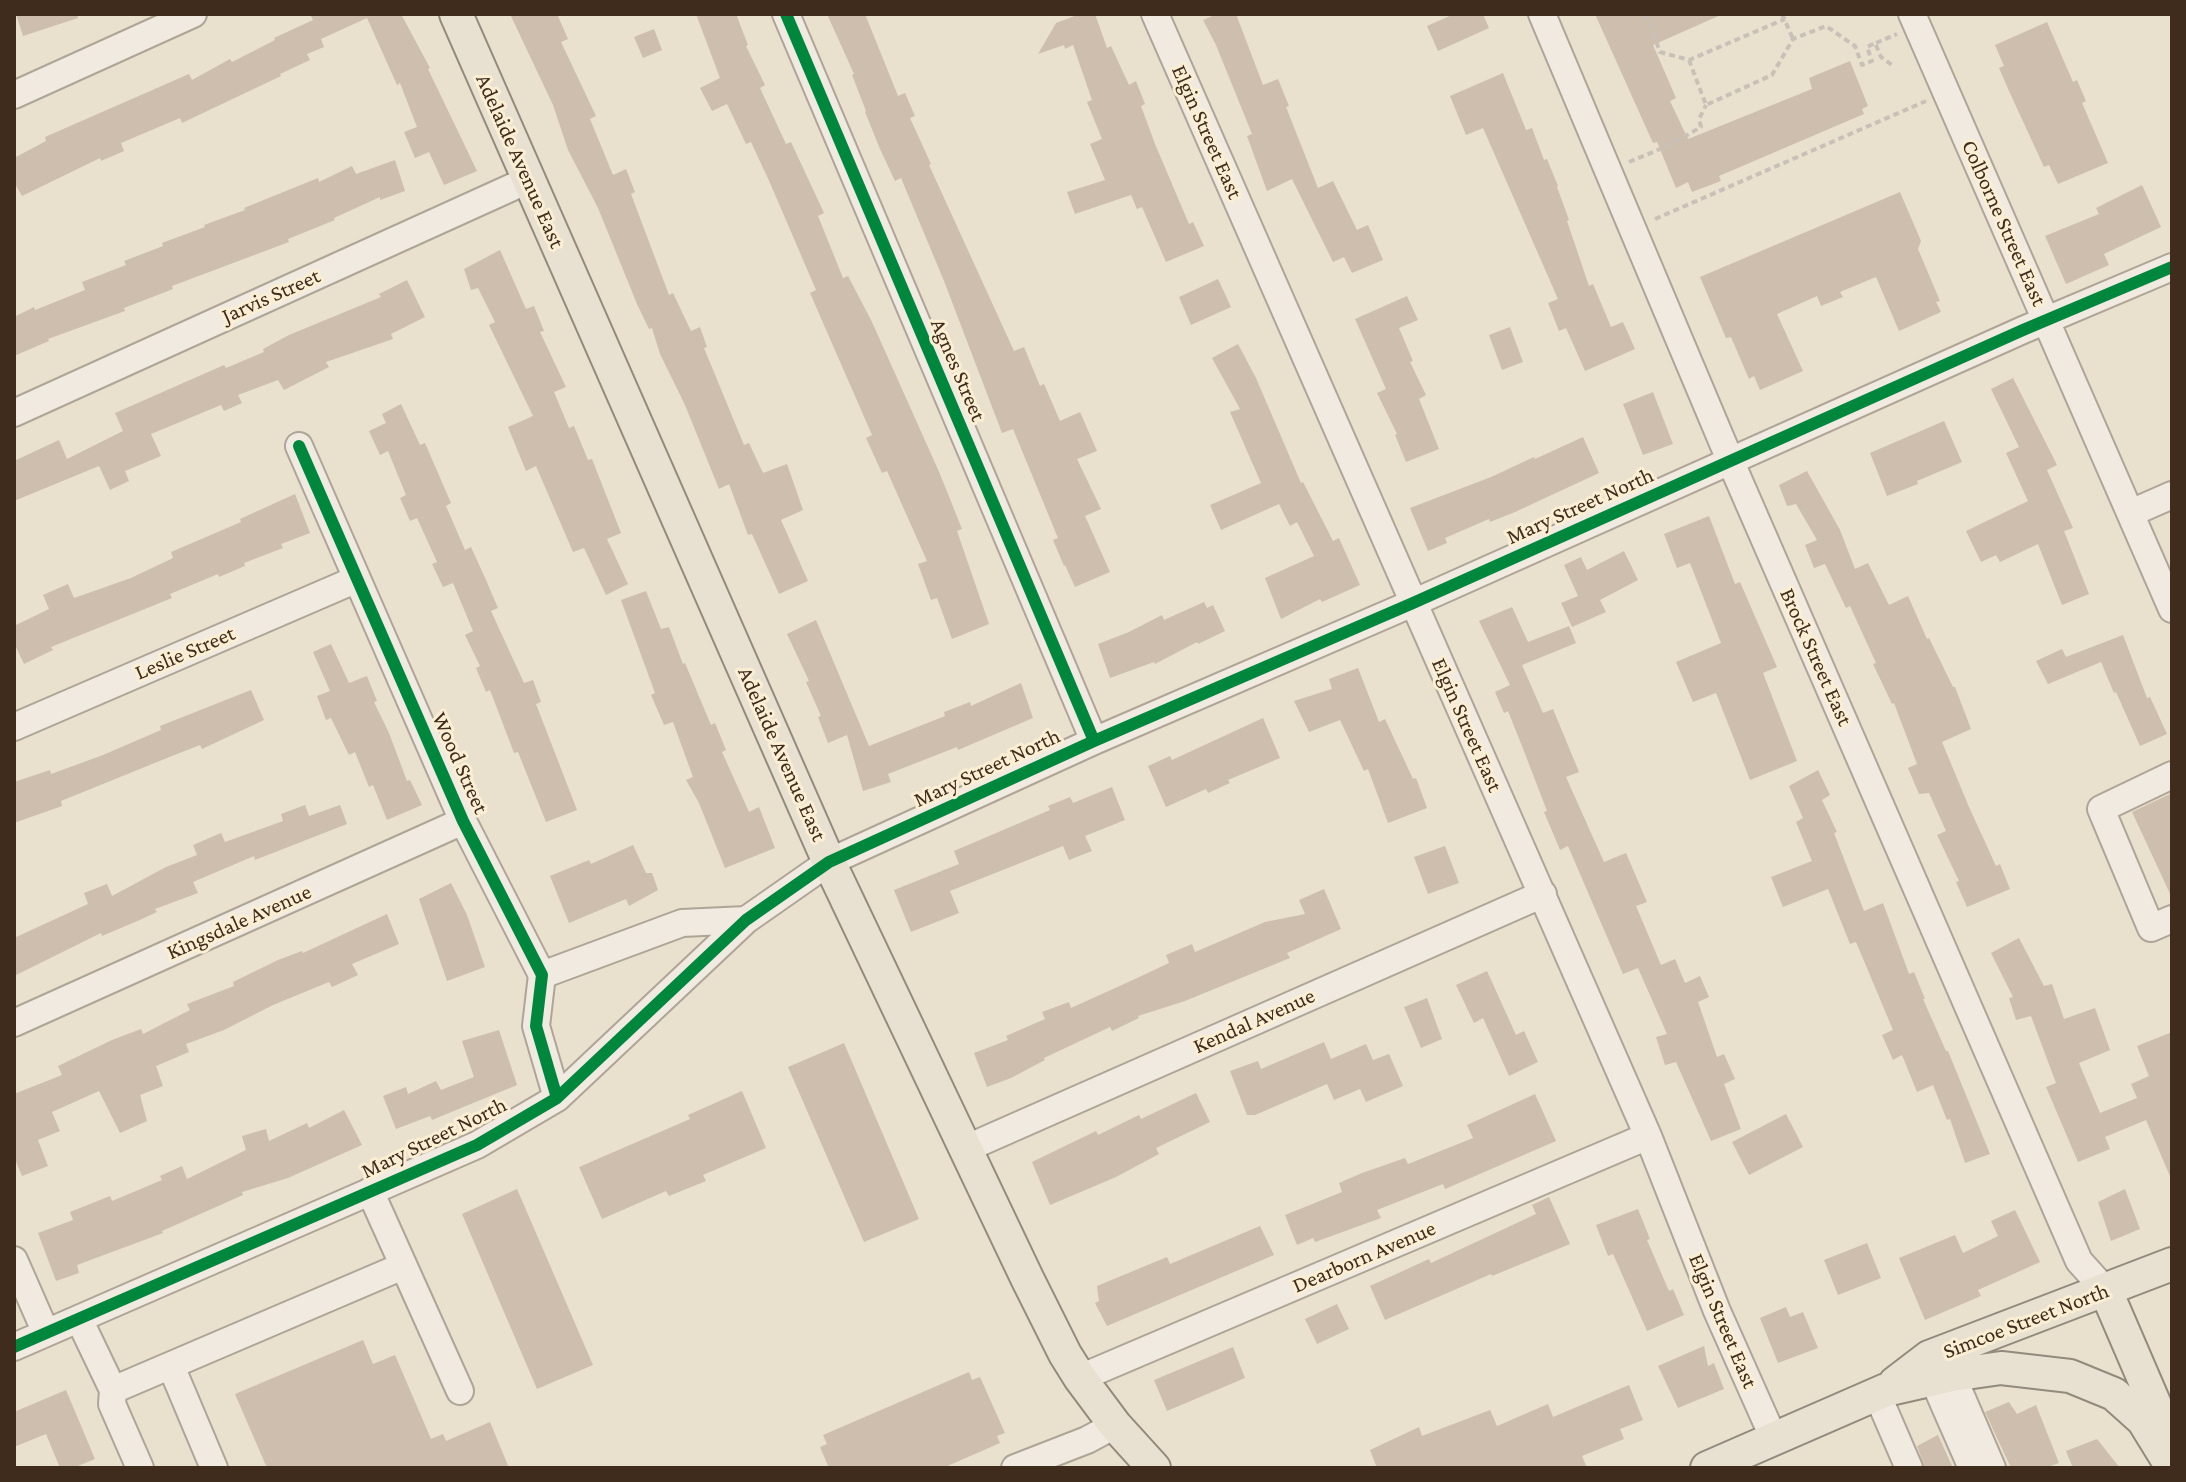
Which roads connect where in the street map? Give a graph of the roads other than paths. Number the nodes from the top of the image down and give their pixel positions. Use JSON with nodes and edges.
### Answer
{"nodes":[{"id":1,"x":193,"y":14,"type":"edge"},
{"id":2,"x":456,"y":14,"type":"edge"},
{"id":3,"x":786,"y":14,"type":"edge"},
{"id":4,"x":1155,"y":14,"type":"edge"},
{"id":5,"x":1542,"y":14,"type":"edge"},
{"id":6,"x":1912,"y":14,"type":"edge"},
{"id":7,"x":14,"y":95,"type":"edge"},
{"id":8,"x":528,"y":180,"type":"junction"},
{"id":9,"x":2172,"y":267,"type":"edge"},
{"id":10,"x":2047,"y":320,"type":"junction"},
{"id":11,"x":14,"y":413,"type":"edge"},
{"id":12,"x":299,"y":446,"type":"dead end"},
{"id":13,"x":1730,"y":460,"type":"junction"},
{"id":14,"x":2172,"y":495,"type":"edge"},
{"id":15,"x":2131,"y":513,"type":"junction"},
{"id":16,"x":357,"y":579,"type":"junction"},
{"id":17,"x":1413,"y":603,"type":"junction"},
{"id":18,"x":2172,"y":609,"type":"edge"},
{"id":19,"x":14,"y":727,"type":"edge"},
{"id":20,"x":1094,"y":741,"type":"junction"},
{"id":21,"x":2172,"y":775,"type":"edge"},
{"id":22,"x":463,"y":821,"type":"junction"},
{"id":23,"x":829,"y":862,"type":"junction"},
{"id":24,"x":1543,"y":894,"type":"junction"},
{"id":25,"x":2172,"y":919,"type":"edge"},
{"id":26,"x":746,"y":920,"type":"junction"},
{"id":27,"x":542,"y":975,"type":"junction"},
{"id":28,"x":14,"y":1023,"type":"edge"},
{"id":29,"x":557,"y":1098,"type":"junction"},
{"id":30,"x":1648,"y":1136,"type":"junction"},
{"id":31,"x":965,"y":1149,"type":"junction"},
{"id":32,"x":370,"y":1191,"type":"junction"},
{"id":33,"x":14,"y":1260,"type":"edge"},
{"id":34,"x":2172,"y":1264,"type":"edge"},
{"id":35,"x":403,"y":1266,"type":"junction"},
{"id":36,"x":2106,"y":1291,"type":"junction"},
{"id":37,"x":79,"y":1319,"type":"junction"},
{"id":38,"x":46,"y":1333,"type":"junction"},
{"id":39,"x":14,"y":1347,"type":"edge"},
{"id":40,"x":171,"y":1366,"type":"junction"},
{"id":41,"x":1942,"y":1377,"type":"junction"},
{"id":42,"x":1080,"y":1378,"type":"junction"},
{"id":43,"x":113,"y":1390,"type":"junction"},
{"id":44,"x":460,"y":1391,"type":"dead end"},
{"id":45,"x":1882,"y":1392,"type":"junction"},
{"id":46,"x":1115,"y":1425,"type":"junction"},
{"id":47,"x":1774,"y":1439,"type":"junction"},
{"id":48,"x":2172,"y":1446,"type":"edge"},
{"id":49,"x":1711,"y":1467,"type":"edge"},
{"id":50,"x":2172,"y":1467,"type":"edge"},
{"id":51,"x":140,"y":1468,"type":"edge"},
{"id":52,"x":214,"y":1468,"type":"edge"},
{"id":53,"x":1015,"y":1468,"type":"edge"},
{"id":54,"x":1154,"y":1468,"type":"edge"},
{"id":55,"x":1909,"y":1468,"type":"edge"},
{"id":56,"x":1972,"y":1468,"type":"edge"},
{"id":57,"x":1992,"y":1468,"type":"edge"}],
"edges":[{"from":1,"to":7,"type":"street"},
{"from":2,"to":8,"type":"main road","name":"Adelaide Avenue East"},
{"from":3,"to":20,"type":"street","name":"Agnes Street"},
{"from":4,"to":17,"type":"street","name":"Elgin Street East"},
{"from":5,"to":13,"type":"street","name":"Brock Street East"},
{"from":6,"to":10,"type":"street","name":"Colborne Street East"},
{"from":8,"to":11,"type":"street","name":"Jarvis Street"},
{"from":8,"to":23,"type":"main road","name":"Adelaide Avenue East"},
{"from":9,"to":10,"type":"street","name":"Mary Street North"},
{"from":10,"to":13,"type":"street","name":"Mary Street North"},
{"from":10,"to":15,"type":"street","name":"Colborne Street East"},
{"from":12,"to":16,"type":"street","name":"Wood Street"},
{"from":13,"to":17,"type":"street","name":"Mary Street North"},
{"from":13,"to":36,"type":"street","name":"Brock Street East"},
{"from":14,"to":15,"type":"street"},
{"from":15,"to":18,"type":"street","name":"Colborne Street East"},
{"from":16,"to":19,"type":"street","name":"Leslie Street"},
{"from":16,"to":22,"type":"street","name":"Wood Street"},
{"from":17,"to":20,"type":"street","name":"Mary Street North"},
{"from":17,"to":24,"type":"street","name":"Elgin Street East"},
{"from":20,"to":23,"type":"street","name":"Mary Street North"},
{"from":21,"to":25,"type":"street"},
{"from":22,"to":27,"type":"street","name":"Wood Street"},
{"from":22,"to":28,"type":"street","name":"Kingsdale Avenue"},
{"from":23,"to":26,"type":"street","name":"Mary Street North"},
{"from":23,"to":31,"type":"main road","name":"Adelaide Avenue East"},
{"from":24,"to":30,"type":"street","name":"Elgin Street East"},
{"from":24,"to":31,"type":"street","name":"Kendal Avenue"},
{"from":26,"to":27,"type":"street"},
{"from":26,"to":29,"type":"street","name":"Mary Street North"},
{"from":27,"to":29,"type":"street"},
{"from":29,"to":32,"type":"street","name":"Mary Street North"},
{"from":30,"to":42,"type":"street","name":"Dearborn Avenue"},
{"from":30,"to":47,"type":"street","name":"Elgin Street East"},
{"from":31,"to":42,"type":"main road","name":"Adelaide Avenue East"},
{"from":32,"to":35,"type":"street"},
{"from":32,"to":37,"type":"street","name":"Mary Street North"},
{"from":33,"to":38,"type":"street"},
{"from":34,"to":36,"type":"main road","name":"Simcoe Street North"},
{"from":35,"to":40,"type":"street"},
{"from":35,"to":44,"type":"street"},
{"from":36,"to":45,"type":"main road","name":"Simcoe Street North"},
{"from":36,"to":48,"type":"main road"},
{"from":37,"to":38,"type":"street","name":"Mary Street North"},
{"from":37,"to":43,"type":"street"},
{"from":38,"to":39,"type":"street","name":"Mary Street North"},
{"from":40,"to":43,"type":"street"},
{"from":40,"to":52,"type":"street"},
{"from":41,"to":45,"type":"main road","name":"Simcoe Street North"},
{"from":41,"to":50,"type":"main road","name":"Simcoe Street North"},
{"from":41,"to":56,"type":"street"},
{"from":41,"to":57,"type":"street"},
{"from":42,"to":46,"type":"main road","name":"Adelaide Avenue East"},
{"from":43,"to":51,"type":"street"},
{"from":45,"to":47,"type":"main road","name":"Simcoe Street North"},
{"from":45,"to":55,"type":"street"},
{"from":46,"to":53,"type":"street"},
{"from":46,"to":54,"type":"main road","name":"Adelaide Avenue East"},
{"from":47,"to":49,"type":"main road","name":"Simcoe Street North"}]}
